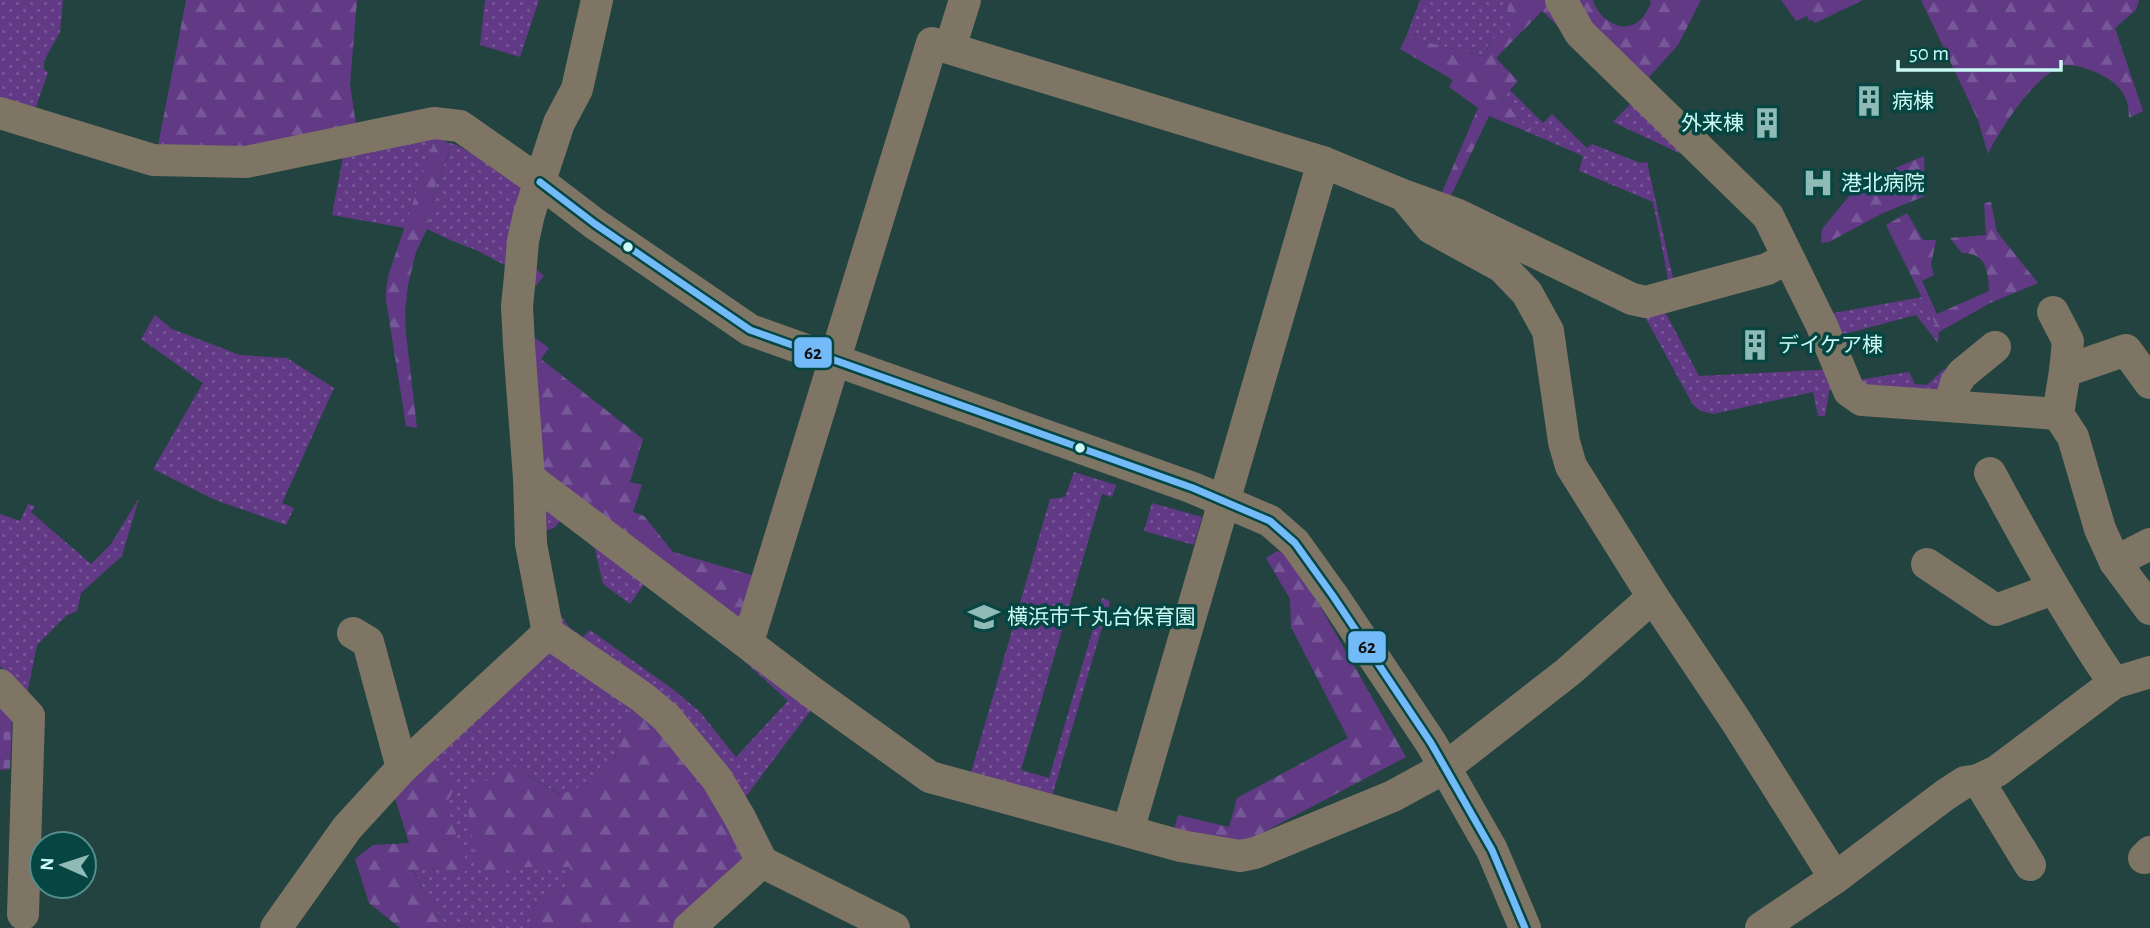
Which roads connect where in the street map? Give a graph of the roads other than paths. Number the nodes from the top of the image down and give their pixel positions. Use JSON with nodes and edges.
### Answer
{"nodes":[{"id":1,"x":597,"y":0,"type":"edge"},
{"id":2,"x":965,"y":0,"type":"edge"},
{"id":3,"x":1561,"y":0,"type":"edge"},
{"id":4,"x":950,"y":48,"type":"junction"},
{"id":5,"x":0,"y":113,"type":"edge"},
{"id":6,"x":1323,"y":162,"type":"junction"},
{"id":7,"x":540,"y":182,"type":"junction"},
{"id":8,"x":1403,"y":195,"type":"junction"},
{"id":9,"x":1788,"y":258,"type":"junction"},
{"id":10,"x":2053,"y":312,"type":"dead end"},
{"id":11,"x":1995,"y":346,"type":"dead end"},
{"id":12,"x":2138,"y":346,"type":"edge"},
{"id":13,"x":834,"y":360,"type":"junction"},
{"id":14,"x":2065,"y":371,"type":"junction"},
{"id":15,"x":2150,"y":383,"type":"edge"},
{"id":16,"x":1949,"y":406,"type":"junction"},
{"id":17,"x":2058,"y":414,"type":"junction"},
{"id":18,"x":1990,"y":473,"type":"dead end"},
{"id":19,"x":529,"y":478,"type":"junction"},
{"id":20,"x":1224,"y":501,"type":"junction"},
{"id":21,"x":2150,"y":544,"type":"edge"},
{"id":22,"x":2115,"y":562,"type":"junction"},
{"id":23,"x":1927,"y":564,"type":"dead end"},
{"id":24,"x":2053,"y":589,"type":"junction"},
{"id":25,"x":1653,"y":597,"type":"junction"},
{"id":26,"x":2150,"y":608,"type":"edge"},
{"id":27,"x":353,"y":633,"type":"dead end"},
{"id":28,"x":548,"y":633,"type":"junction"},
{"id":29,"x":748,"y":642,"type":"junction"},
{"id":30,"x":2150,"y":672,"type":"edge"},
{"id":31,"x":2114,"y":683,"type":"junction"},
{"id":32,"x":0,"y":685,"type":"edge"},
{"id":33,"x":1446,"y":767,"type":"junction"},
{"id":34,"x":402,"y":768,"type":"junction"},
{"id":35,"x":1978,"y":780,"type":"junction"},
{"id":36,"x":1128,"y":831,"type":"junction"},
{"id":37,"x":762,"y":862,"type":"junction"},
{"id":38,"x":2030,"y":865,"type":"dead end"},
{"id":39,"x":1835,"y":878,"type":"junction"},
{"id":40,"x":23,"y":914,"type":"dead end"},
{"id":41,"x":276,"y":928,"type":"edge"},
{"id":42,"x":689,"y":928,"type":"edge"},
{"id":43,"x":894,"y":928,"type":"edge"},
{"id":44,"x":1525,"y":928,"type":"edge"},
{"id":45,"x":1761,"y":928,"type":"edge"}],
"edges":[{"from":1,"to":7,"type":"street"},
{"from":2,"to":4,"type":"street"},
{"from":3,"to":9,"type":"street"},
{"from":4,"to":6,"type":"street"},
{"from":4,"to":13,"type":"street"},
{"from":5,"to":7,"type":"street"},
{"from":6,"to":8,"type":"street"},
{"from":6,"to":20,"type":"street"},
{"from":7,"to":13,"type":"street"},
{"from":7,"to":19,"type":"street"},
{"from":8,"to":9,"type":"street"},
{"from":8,"to":25,"type":"street"},
{"from":9,"to":16,"type":"street"},
{"from":10,"to":14,"type":"street"},
{"from":11,"to":16,"type":"street"},
{"from":12,"to":14,"type":"street"},
{"from":12,"to":15,"type":"street"},
{"from":13,"to":20,"type":"street"},
{"from":13,"to":29,"type":"street"},
{"from":14,"to":17,"type":"street"},
{"from":16,"to":17,"type":"street"},
{"from":17,"to":22,"type":"street"},
{"from":18,"to":24,"type":"street"},
{"from":19,"to":28,"type":"street"},
{"from":19,"to":29,"type":"street"},
{"from":20,"to":33,"type":"street"},
{"from":20,"to":36,"type":"street"},
{"from":21,"to":22,"type":"street"},
{"from":22,"to":26,"type":"street"},
{"from":23,"to":24,"type":"street"},
{"from":24,"to":31,"type":"street"},
{"from":25,"to":33,"type":"street"},
{"from":25,"to":39,"type":"street"},
{"from":27,"to":34,"type":"street"},
{"from":28,"to":34,"type":"street"},
{"from":28,"to":37,"type":"street"},
{"from":29,"to":36,"type":"street"},
{"from":30,"to":31,"type":"street"},
{"from":31,"to":35,"type":"street"},
{"from":32,"to":40,"type":"street"},
{"from":33,"to":36,"type":"street"},
{"from":33,"to":44,"type":"street"},
{"from":34,"to":41,"type":"street"},
{"from":35,"to":38,"type":"street"},
{"from":35,"to":39,"type":"street"},
{"from":37,"to":42,"type":"street"},
{"from":37,"to":43,"type":"street"},
{"from":39,"to":45,"type":"street"}]}
